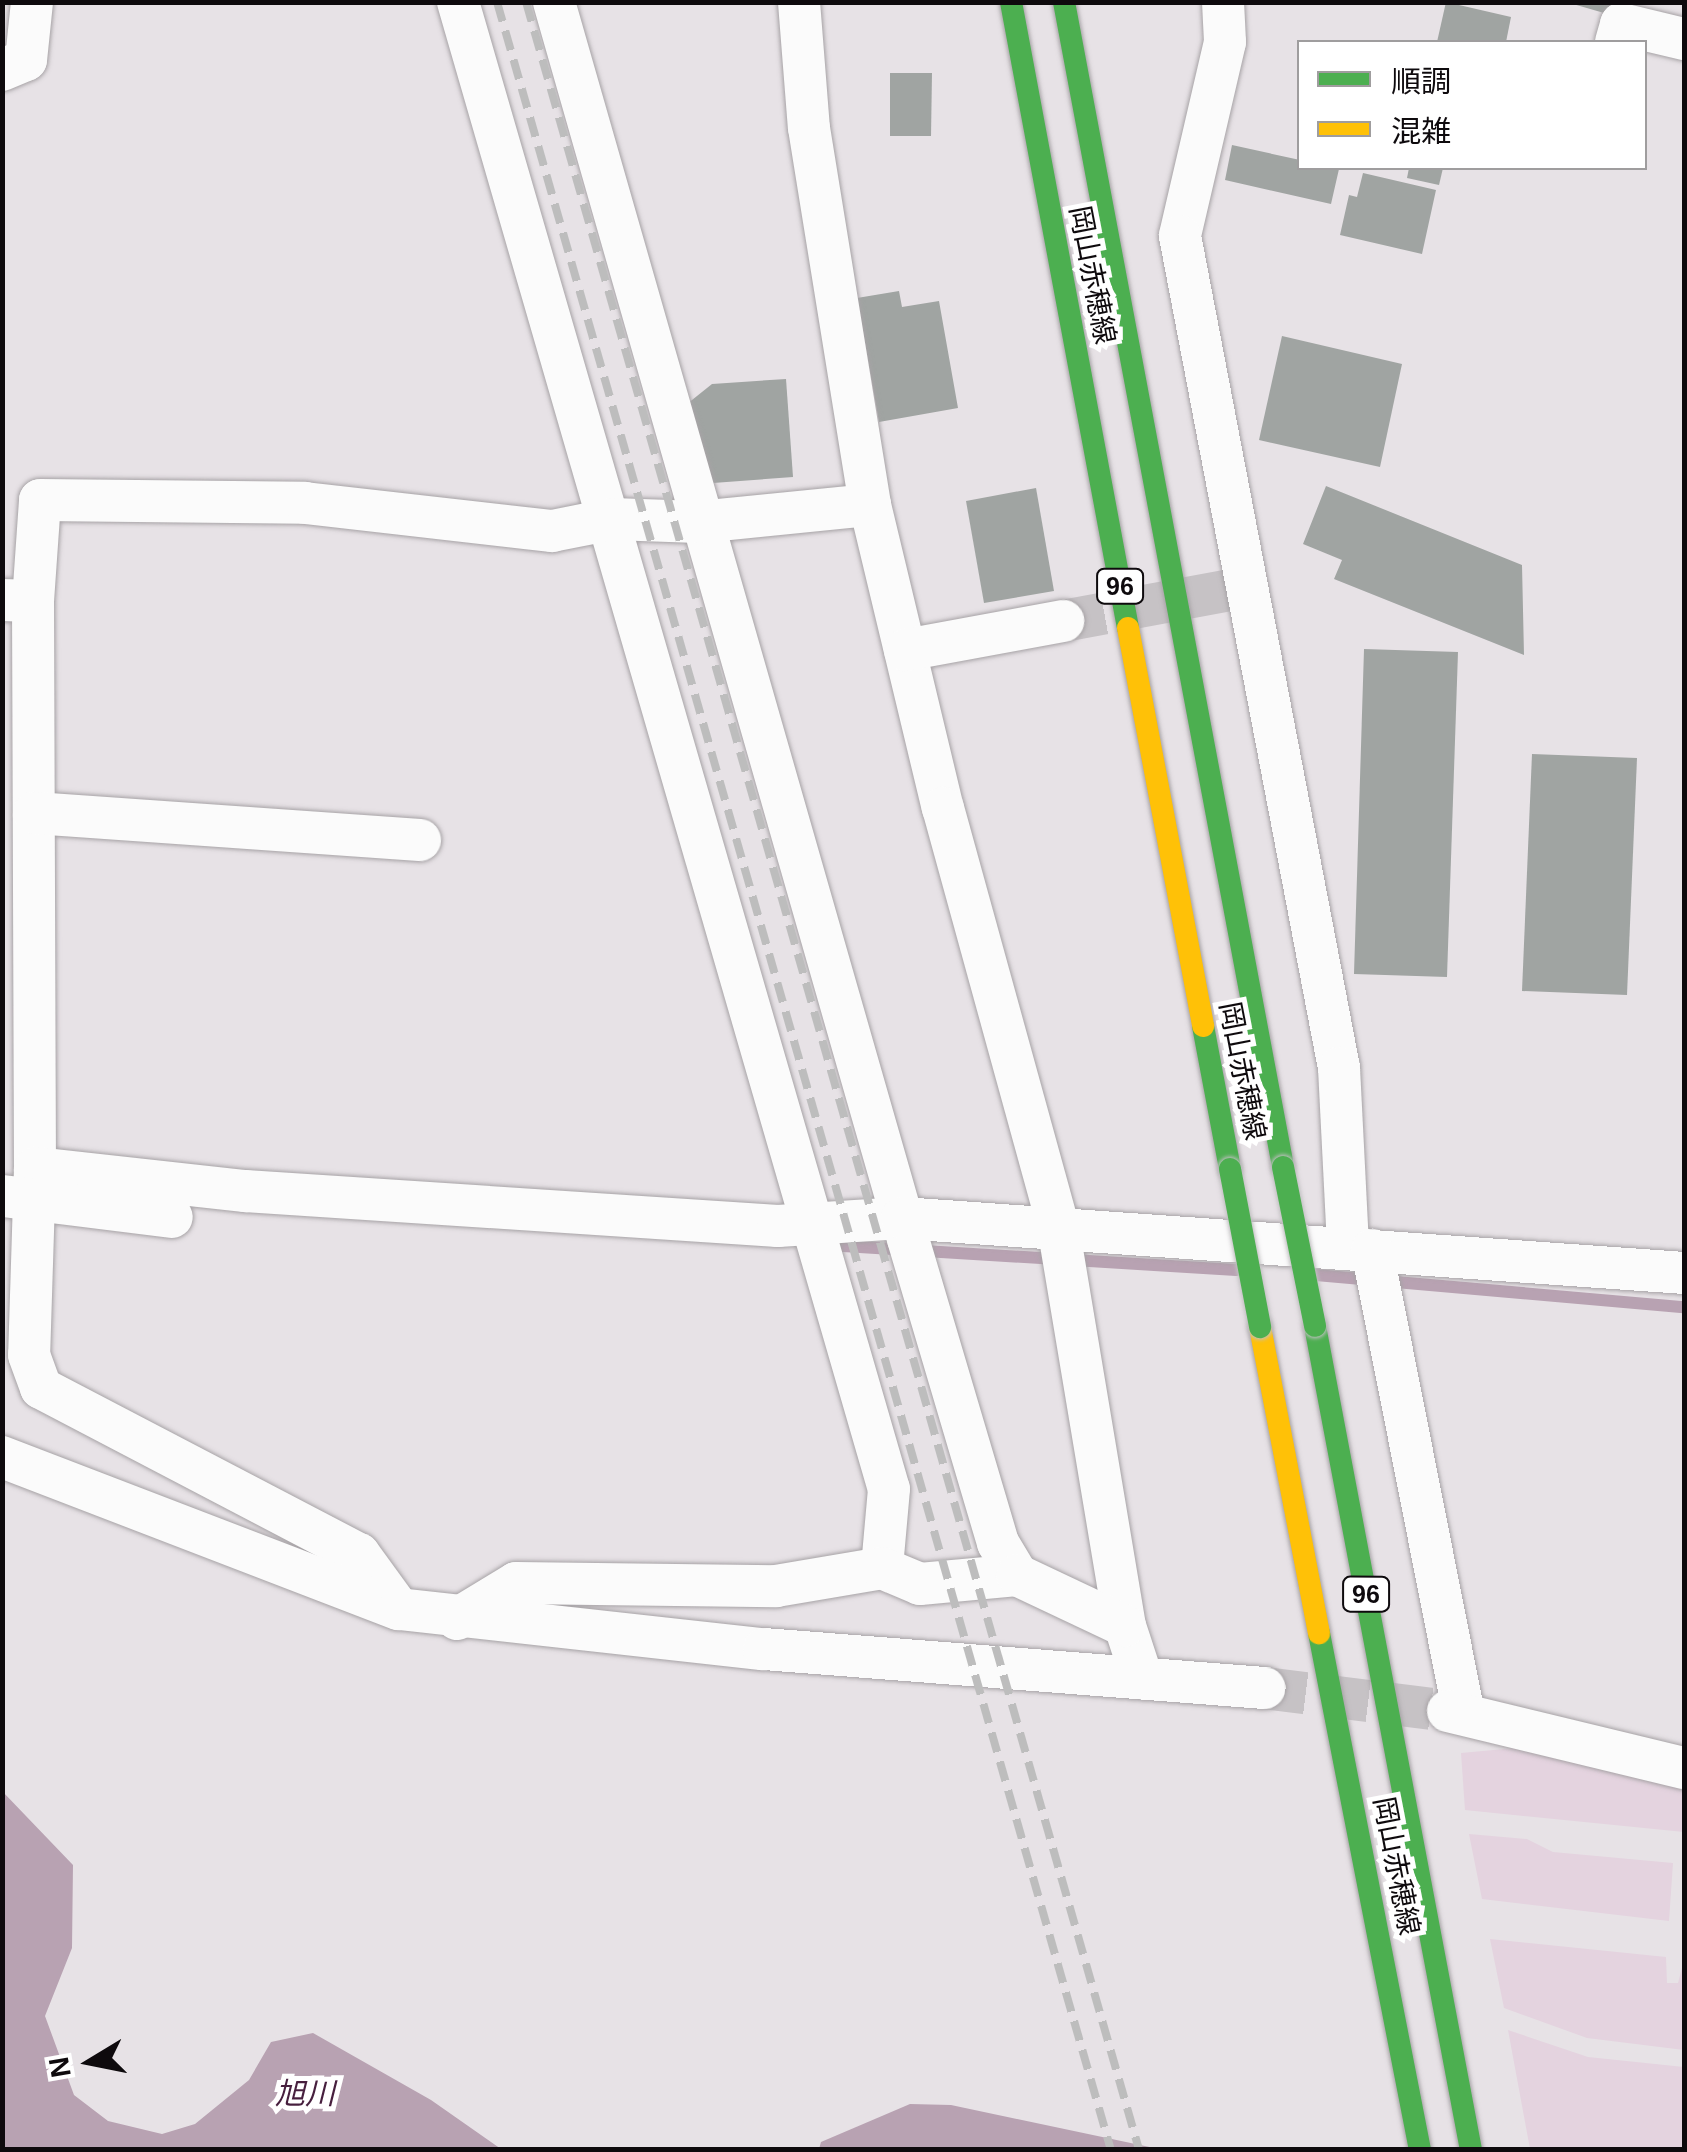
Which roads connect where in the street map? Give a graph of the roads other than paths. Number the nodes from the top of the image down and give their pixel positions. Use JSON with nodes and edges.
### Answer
{"nodes":[{"id":1,"x":32,"y":2,"type":"edge"},
{"id":2,"x":458,"y":2,"type":"edge"},
{"id":3,"x":554,"y":2,"type":"edge"},
{"id":4,"x":800,"y":2,"type":"edge"},
{"id":5,"x":1010,"y":2,"type":"edge"},
{"id":6,"x":1064,"y":2,"type":"edge"},
{"id":7,"x":1223,"y":2,"type":"edge"},
{"id":8,"x":1617,"y":40,"type":"edge"},
{"id":9,"x":1684,"y":40,"type":"edge"},
{"id":10,"x":2,"y":70,"type":"edge"},
{"id":11,"x":870,"y":505,"type":"junction"},
{"id":12,"x":612,"y":520,"type":"junction"},
{"id":13,"x":699,"y":522,"type":"junction"},
{"id":14,"x":18,"y":600,"type":"edge"},
{"id":15,"x":1063,"y":621,"type":"tunnel mouth"},
{"id":16,"x":905,"y":650,"type":"junction"},
{"id":17,"x":34,"y":813,"type":"junction"},
{"id":18,"x":420,"y":840,"type":"dead end"},
{"id":19,"x":27,"y":1187,"type":"edge"},
{"id":20,"x":172,"y":1216,"type":"dead end"},
{"id":21,"x":817,"y":1238,"type":"junction"},
{"id":22,"x":909,"y":1243,"type":"junction"},
{"id":23,"x":1062,"y":1250,"type":"junction"},
{"id":24,"x":1369,"y":1264,"type":"junction"},
{"id":25,"x":1684,"y":1273,"type":"edge"},
{"id":26,"x":2,"y":1457,"type":"edge"},
{"id":27,"x":882,"y":1568,"type":"junction"},
{"id":28,"x":1017,"y":1575,"type":"junction"},
{"id":29,"x":400,"y":1610,"type":"junction"},
{"id":30,"x":457,"y":1619,"type":"junction"},
{"id":31,"x":1125,"y":1626,"type":"junction"},
{"id":32,"x":1142,"y":1678,"type":"junction"},
{"id":33,"x":1264,"y":1688,"type":"tunnel mouth"},
{"id":34,"x":1684,"y":1768,"type":"edge"},
{"id":35,"x":1420,"y":2150,"type":"edge"},
{"id":36,"x":1472,"y":2150,"type":"edge"}],
"edges":[{"from":1,"to":10,"type":"street"},
{"from":2,"to":12,"type":"street"},
{"from":3,"to":13,"type":"street"},
{"from":4,"to":11,"type":"street"},
{"from":5,"to":35,"type":"main road","name":"岡山赤穂線","number":"96","bridge":true},
{"from":6,"to":36,"type":"main road","name":"岡山赤穂線","number":"96","bridge":true},
{"from":7,"to":24,"type":"street"},
{"from":8,"to":9,"type":"street"},
{"from":11,"to":13,"type":"street"},
{"from":11,"to":16,"type":"street"},
{"from":12,"to":13,"type":"street"},
{"from":12,"to":14,"type":"street"},
{"from":12,"to":21,"type":"street"},
{"from":13,"to":22,"type":"street"},
{"from":14,"to":17,"type":"street"},
{"from":15,"to":16,"type":"street"},
{"from":16,"to":23,"type":"street"},
{"from":17,"to":18,"type":"street"},
{"from":17,"to":19,"type":"street"},
{"from":19,"to":20,"type":"street"},
{"from":19,"to":21,"type":"street"},
{"from":19,"to":29,"type":"street"},
{"from":21,"to":22,"type":"street"},
{"from":21,"to":27,"type":"street"},
{"from":22,"to":23,"type":"street"},
{"from":22,"to":28,"type":"street"},
{"from":23,"to":24,"type":"street"},
{"from":23,"to":31,"type":"street"},
{"from":24,"to":25,"type":"street"},
{"from":24,"to":34,"type":"street"},
{"from":26,"to":29,"type":"street"},
{"from":27,"to":28,"type":"street"},
{"from":27,"to":30,"type":"street"},
{"from":28,"to":31,"type":"street"},
{"from":29,"to":30,"type":"street"},
{"from":30,"to":32,"type":"street"},
{"from":31,"to":32,"type":"street"},
{"from":32,"to":33,"type":"street"}]}
